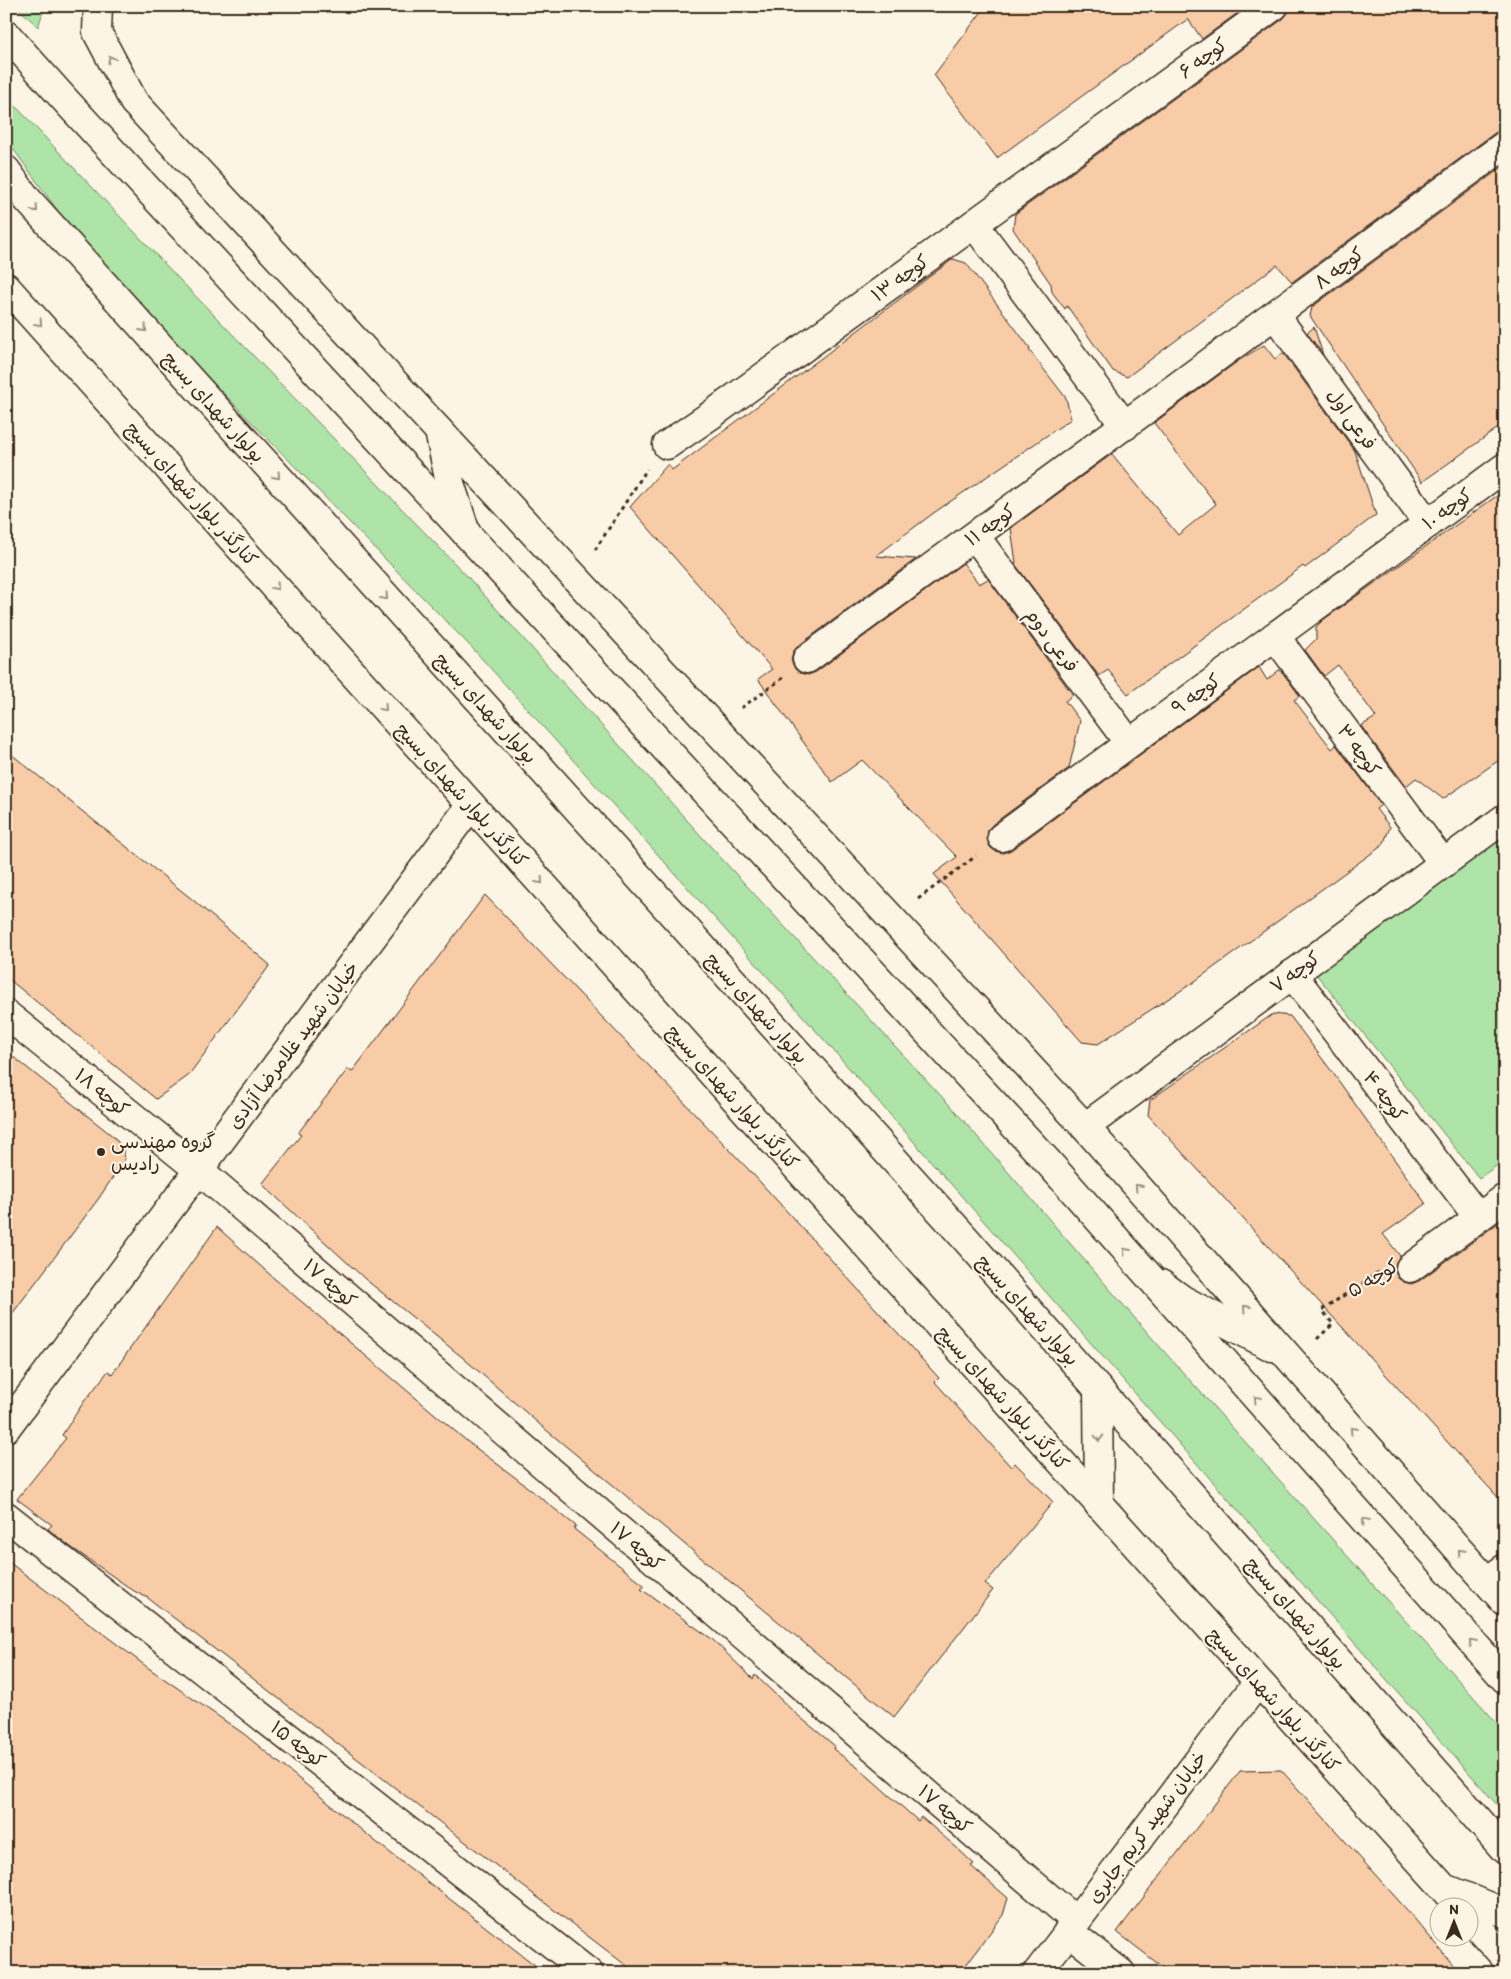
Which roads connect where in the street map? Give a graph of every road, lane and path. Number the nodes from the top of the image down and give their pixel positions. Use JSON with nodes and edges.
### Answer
{"nodes":[{"id":1,"x":98,"y":6,"type":"edge"},
{"id":2,"x":1273,"y":7,"type":"edge"},
{"id":3,"x":6,"y":34,"type":"edge"},
{"id":4,"x":1132,"y":109,"type":"joint"},
{"id":5,"x":1505,"y":144,"type":"edge"},
{"id":6,"x":6,"y":170,"type":"edge"},
{"id":7,"x":974,"y":224,"type":"junction"},
{"id":8,"x":6,"y":287,"type":"edge"},
{"id":9,"x":1276,"y":315,"type":"junction"},
{"id":10,"x":1173,"y":390,"type":"joint"},
{"id":11,"x":1124,"y":426,"type":"junction"},
{"id":12,"x":438,"y":429,"type":"junction"},
{"id":13,"x":666,"y":445,"type":"joint"},
{"id":14,"x":1505,"y":467,"type":"edge"},
{"id":15,"x":1428,"y":524,"type":"junction"},
{"id":16,"x":466,"y":533,"type":"junction"},
{"id":17,"x":975,"y":536,"type":"junction"},
{"id":18,"x":1390,"y":551,"type":"joint"},
{"id":19,"x":577,"y":580,"type":"junction"},
{"id":20,"x":1276,"y":636,"type":"junction"},
{"id":21,"x":808,"y":659,"type":"joint"},
{"id":22,"x":715,"y":728,"type":"junction"},
{"id":23,"x":1129,"y":743,"type":"junction"},
{"id":24,"x":472,"y":805,"type":"junction"},
{"id":25,"x":1505,"y":818,"type":"edge"},
{"id":26,"x":1002,"y":837,"type":"joint"},
{"id":27,"x":1443,"y":863,"type":"junction"},
{"id":28,"x":892,"y":918,"type":"junction"},
{"id":29,"x":1292,"y":974,"type":"junction"},
{"id":30,"x":6,"y":1014,"type":"edge"},
{"id":31,"x":1085,"y":1127,"type":"junction"},
{"id":32,"x":198,"y":1170,"type":"junction"},
{"id":33,"x":1505,"y":1198,"type":"edge"},
{"id":34,"x":1478,"y":1218,"type":"junction"},
{"id":35,"x":1410,"y":1268,"type":"joint"},
{"id":36,"x":1148,"y":1275,"type":"junction"},
{"id":37,"x":1289,"y":1357,"type":"junction"},
{"id":38,"x":1098,"y":1390,"type":"junction"},
{"id":39,"x":6,"y":1428,"type":"edge"},
{"id":40,"x":1099,"y":1505,"type":"junction"},
{"id":41,"x":6,"y":1516,"type":"edge"},
{"id":42,"x":1496,"y":1574,"type":"edge"},
{"id":43,"x":1505,"y":1602,"type":"edge"},
{"id":44,"x":1505,"y":1679,"type":"edge"},
{"id":45,"x":1258,"y":1682,"type":"junction"},
{"id":46,"x":1505,"y":1850,"type":"edge"},
{"id":47,"x":1451,"y":1896,"type":"edge"},
{"id":48,"x":1478,"y":1905,"type":"edge"},
{"id":49,"x":1505,"y":1913,"type":"edge"},
{"id":50,"x":1072,"y":1926,"type":"junction"},
{"id":51,"x":1478,"y":1927,"type":"edge"},
{"id":52,"x":1505,"y":1956,"type":"edge"},
{"id":53,"x":589,"y":1973,"type":"edge"},
{"id":54,"x":1037,"y":1973,"type":"edge"},
{"id":55,"x":1121,"y":1973,"type":"edge"}],
"edges":[{"from":12,"to":1,"type":"street","one_way":true},
{"from":2,"to":4,"type":"street","name":"کوچه ۶"},
{"from":3,"to":16,"type":"street"},
{"from":4,"to":7,"type":"street","name":"کوچه ۱۳"},
{"from":5,"to":9,"type":"street","name":"کوچه ۸"},
{"from":6,"to":38,"type":"street","name":"بولوار شهدای بسیج","one_way":true},
{"from":7,"to":11,"type":"street"},
{"from":7,"to":13,"type":"street","name":"کوچه ۱۳"},
{"from":8,"to":24,"type":"street","name":"کنارگذر بلوار شهدای بسیج","one_way":true},
{"from":9,"to":10,"type":"street","name":"کوچه ۸"},
{"from":9,"to":15,"type":"street","name":"فرعی اول"},
{"from":10,"to":11,"type":"street","name":"کوچه ۱۱"},
{"from":11,"to":17,"type":"street","name":"کوچه ۱۱"},
{"from":12,"to":16,"type":"street"},
{"from":12,"to":19,"type":"street"},
{"from":13,"to":19,"type":"path"},
{"from":14,"to":15,"type":"street","name":"کوچه ۱۰"},
{"from":15,"to":18,"type":"street","name":"کوچه ۱۰"},
{"from":36,"to":16,"type":"street","one_way":true},
{"from":17,"to":21,"type":"street","name":"کوچه ۱۱"},
{"from":17,"to":23,"type":"street","name":"فرعی دوم"},
{"from":18,"to":20,"type":"street","name":"کوچه ۹"},
{"from":19,"to":22,"type":"street"},
{"from":20,"to":23,"type":"street","name":"کوچه ۹"},
{"from":20,"to":27,"type":"street","name":"کوچه ۳"},
{"from":21,"to":22,"type":"path"},
{"from":22,"to":28,"type":"street"},
{"from":23,"to":26,"type":"street","name":"کوچه ۹"},
{"from":24,"to":32,"type":"street","name":"خیابان شهید غلامرضا آزادی"},
{"from":24,"to":40,"type":"street","name":"کنارگذر بلوار شهدای بسیج","one_way":true},
{"from":25,"to":27,"type":"street","name":"کوچه ۷"},
{"from":26,"to":28,"type":"path"},
{"from":27,"to":29,"type":"street","name":"کوچه ۷"},
{"from":28,"to":31,"type":"street"},
{"from":29,"to":31,"type":"street","name":"کوچه ۷"},
{"from":29,"to":34,"type":"street","name":"کوچه ۴"},
{"from":30,"to":32,"type":"street","name":"کوچه ۱۸"},
{"from":37,"to":31,"type":"street","one_way":true},
{"from":32,"to":39,"type":"street","name":"خیابان شهید غلامرضا آزادی"},
{"from":32,"to":50,"type":"street","name":"کوچه ۱۷"},
{"from":33,"to":34,"type":"street","name":"کوچه ۵"},
{"from":34,"to":35,"type":"street","name":"کوچه ۵"},
{"from":35,"to":37,"type":"path","name":"کوچه ۵"},
{"from":36,"to":37,"type":"street"},
{"from":44,"to":36,"type":"street","one_way":true},
{"from":42,"to":37,"type":"street","one_way":true},
{"from":38,"to":40,"type":"street","one_way":true},
{"from":38,"to":46,"type":"street","name":"بولوار شهدای بسیج"},
{"from":40,"to":45,"type":"street","name":"کنارگذر بلوار شهدای بسیج"},
{"from":41,"to":53,"type":"street","name":"کوچه ۱۵"},
{"from":42,"to":43,"type":"street"},
{"from":45,"to":47,"type":"street","name":"کنارگذر بلوار شهدای بسیج"},
{"from":45,"to":50,"type":"street","name":"خیابان شهید کریم جابری"},
{"from":48,"to":49,"type":"street"},
{"from":50,"to":54,"type":"street","name":"خیابان شهید کریم جابری"},
{"from":50,"to":55,"type":"street","name":"کوچه ۱۷"},
{"from":51,"to":52,"type":"street"}]}
